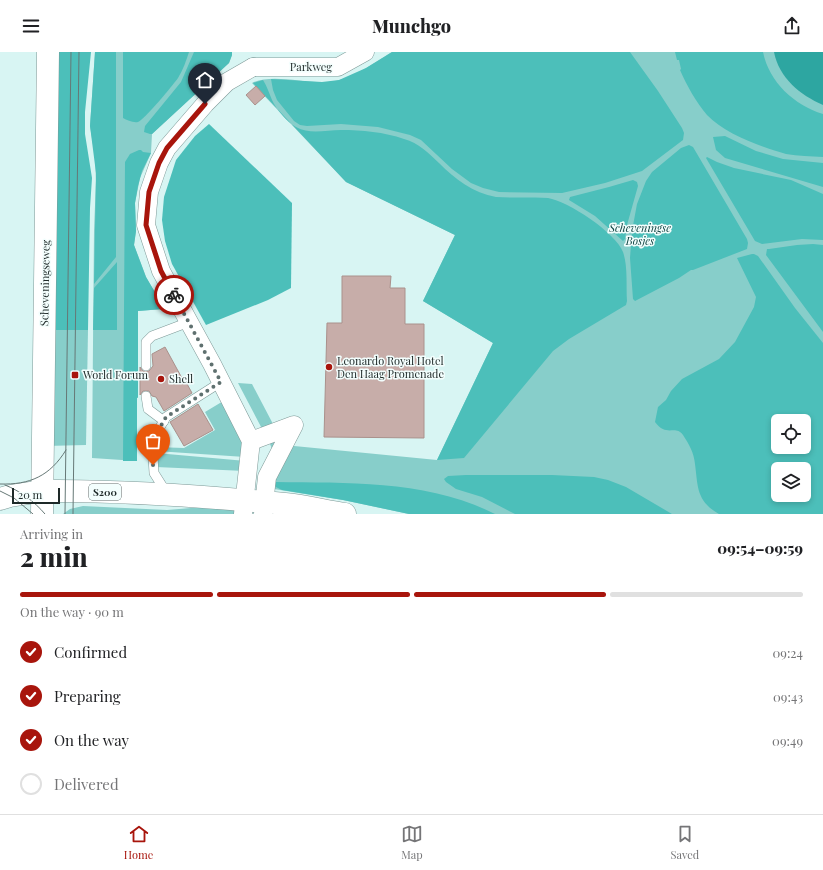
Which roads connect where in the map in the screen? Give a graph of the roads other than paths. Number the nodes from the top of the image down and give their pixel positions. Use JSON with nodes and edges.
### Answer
{"nodes":[{"id":1,"x":48,"y":52,"type":"edge"},
{"id":2,"x":365,"y":52,"type":"edge"},
{"id":3,"x":251,"y":60,"type":"edge"},
{"id":4,"x":189,"y":322,"type":"junction"},
{"id":5,"x":146,"y":366,"type":"dead end"},
{"id":6,"x":221,"y":382,"type":"junction"},
{"id":7,"x":146,"y":396,"type":"dead end"},
{"id":8,"x":164,"y":421,"type":"junction"},
{"id":9,"x":251,"y":441,"type":"junction"},
{"id":10,"x":42,"y":491,"type":"junction"},
{"id":11,"x":168,"y":495,"type":"junction"},
{"id":12,"x":0,"y":499,"type":"edge"},
{"id":13,"x":254,"y":508,"type":"edge"},
{"id":14,"x":42,"y":514,"type":"edge"},
{"id":15,"x":345,"y":514,"type":"edge"}],
"edges":[{"from":1,"to":10,"type":"street","name":"Scheveningseweg"},
{"from":2,"to":3,"type":"street","name":"Parkweg"},
{"from":3,"to":4,"type":"street"},
{"from":4,"to":5,"type":"lane"},
{"from":4,"to":6,"type":"street"},
{"from":6,"to":8,"type":"lane"},
{"from":6,"to":9,"type":"street"},
{"from":7,"to":8,"type":"lane"},
{"from":8,"to":11,"type":"lane"},
{"from":9,"to":13,"type":"street"},
{"from":9,"to":13,"type":"street"},
{"from":10,"to":11,"type":"street","number":"S200"},
{"from":10,"to":12,"type":"street","number":"S200"},
{"from":10,"to":14,"type":"street","name":"Scheveningseweg"},
{"from":11,"to":13,"type":"street","number":"S200"},
{"from":13,"to":15,"type":"street","number":"S200"}]}
